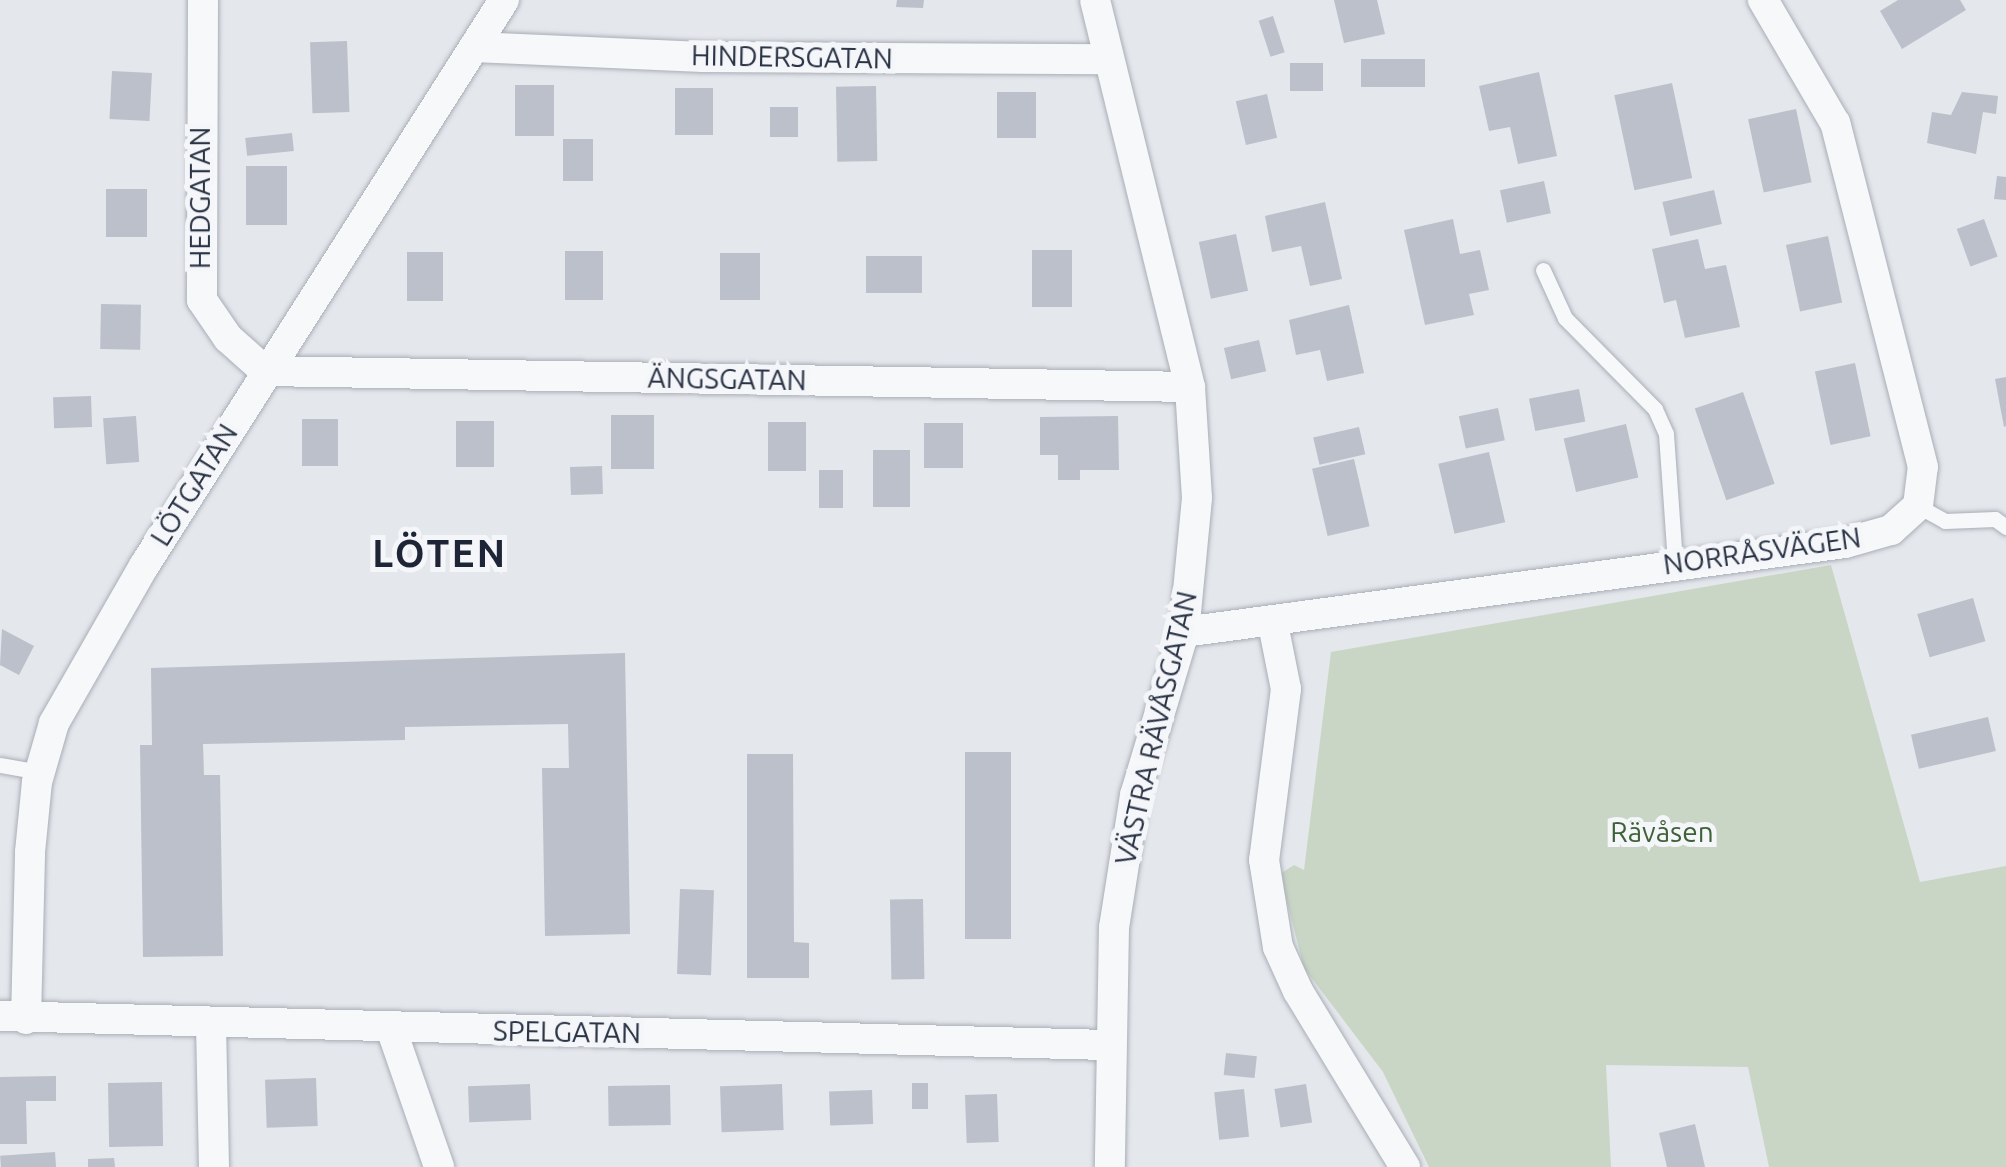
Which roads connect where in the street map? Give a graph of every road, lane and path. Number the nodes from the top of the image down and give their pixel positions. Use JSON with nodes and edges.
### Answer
{"nodes":[{"id":1,"x":203,"y":0,"type":"edge"},
{"id":2,"x":504,"y":0,"type":"edge"},
{"id":3,"x":1095,"y":0,"type":"edge"},
{"id":4,"x":1763,"y":0,"type":"edge"},
{"id":5,"x":474,"y":47,"type":"junction"},
{"id":6,"x":1110,"y":59,"type":"junction"},
{"id":7,"x":1543,"y":270,"type":"dead end"},
{"id":8,"x":266,"y":371,"type":"junction"},
{"id":9,"x":1190,"y":387,"type":"junction"},
{"id":10,"x":1918,"y":506,"type":"junction"},
{"id":11,"x":2006,"y":527,"type":"edge"},
{"id":12,"x":1675,"y":563,"type":"junction"},
{"id":13,"x":1272,"y":624,"type":"junction"},
{"id":14,"x":1184,"y":632,"type":"junction"},
{"id":15,"x":0,"y":765,"type":"edge"},
{"id":16,"x":40,"y":772,"type":"junction"},
{"id":17,"x":9,"y":1020,"type":"edge"},
{"id":18,"x":211,"y":1024,"type":"junction"},
{"id":19,"x":391,"y":1028,"type":"junction"},
{"id":20,"x":1108,"y":1045,"type":"junction"},
{"id":21,"x":214,"y":1167,"type":"edge"},
{"id":22,"x":438,"y":1167,"type":"edge"},
{"id":23,"x":1110,"y":1167,"type":"edge"},
{"id":24,"x":1405,"y":1167,"type":"edge"}],
"edges":[{"from":1,"to":8,"type":"street","name":"HEDGATAN"},
{"from":2,"to":5,"type":"street","name":"LÖTGATAN"},
{"from":3,"to":6,"type":"street","name":"VÄSTRA RÄVÅSGATAN"},
{"from":4,"to":10,"type":"street"},
{"from":5,"to":6,"type":"street","name":"HINDERSGATAN"},
{"from":5,"to":8,"type":"street","name":"LÖTGATAN"},
{"from":6,"to":9,"type":"street","name":"VÄSTRA RÄVÅSGATAN"},
{"from":7,"to":12,"type":"lane"},
{"from":8,"to":9,"type":"street","name":"ÄNGSGATAN"},
{"from":8,"to":16,"type":"street","name":"LÖTGATAN"},
{"from":9,"to":14,"type":"street","name":"VÄSTRA RÄVÅSGATAN"},
{"from":10,"to":11,"type":"lane"},
{"from":10,"to":12,"type":"street","name":"NORRÅSVÄGEN"},
{"from":12,"to":13,"type":"street","name":"NORRÅSVÄGEN"},
{"from":13,"to":14,"type":"street","name":"NORRÅSVÄGEN"},
{"from":13,"to":24,"type":"street"},
{"from":14,"to":20,"type":"street","name":"VÄSTRA RÄVÅSGATAN"},
{"from":15,"to":16,"type":"lane"},
{"from":16,"to":17,"type":"street","name":"LÖTGATAN"},
{"from":17,"to":18,"type":"street","name":"SPELGATAN"},
{"from":18,"to":19,"type":"street","name":"SPELGATAN"},
{"from":18,"to":21,"type":"street"},
{"from":19,"to":20,"type":"street","name":"SPELGATAN"},
{"from":19,"to":22,"type":"street"},
{"from":20,"to":23,"type":"street","name":"VÄSTRA RÄVÅSGATAN"}]}
